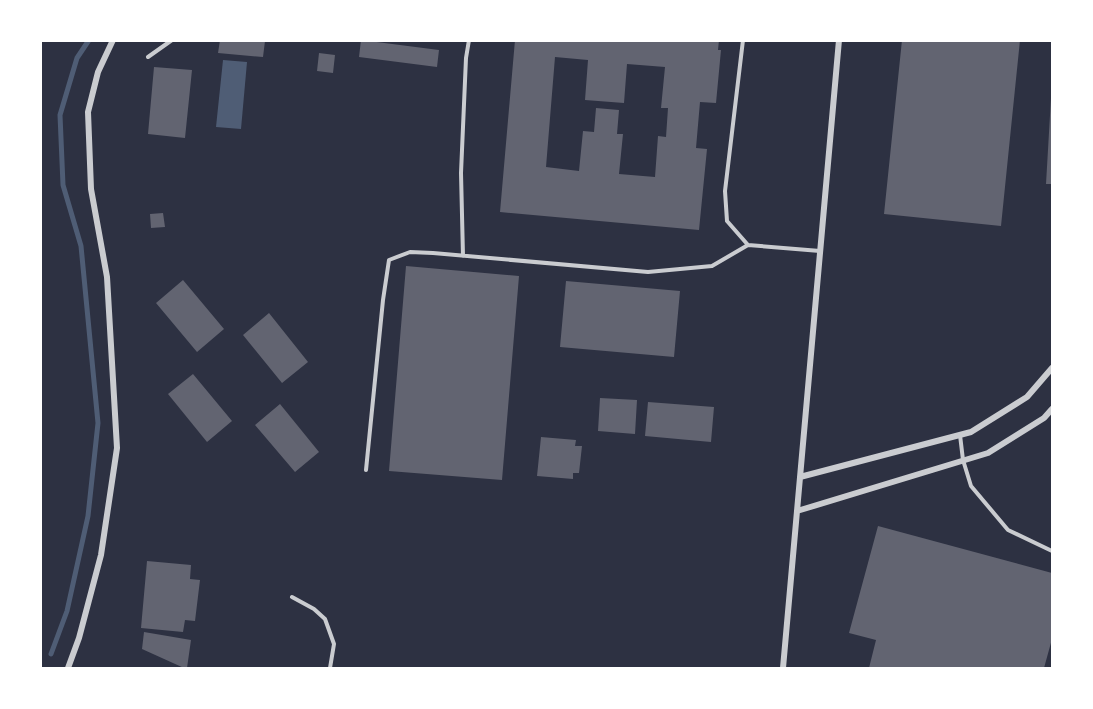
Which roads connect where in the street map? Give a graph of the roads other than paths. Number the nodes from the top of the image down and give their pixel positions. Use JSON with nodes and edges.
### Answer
{"nodes":[{"id":1,"x":113,"y":40,"type":"edge"},
{"id":2,"x":172,"y":40,"type":"edge"},
{"id":3,"x":469,"y":40,"type":"edge"},
{"id":4,"x":743,"y":40,"type":"edge"},
{"id":5,"x":839,"y":40,"type":"edge"},
{"id":6,"x":148,"y":57,"type":"dead end"},
{"id":7,"x":748,"y":245,"type":"junction"},
{"id":8,"x":820,"y":251,"type":"junction"},
{"id":9,"x":463,"y":256,"type":"junction"},
{"id":10,"x":1053,"y":368,"type":"edge"},
{"id":11,"x":1053,"y":409,"type":"edge"},
{"id":12,"x":960,"y":435,"type":"junction"},
{"id":13,"x":963,"y":460,"type":"junction"},
{"id":14,"x":366,"y":470,"type":"dead end"},
{"id":15,"x":800,"y":477,"type":"junction"},
{"id":16,"x":797,"y":511,"type":"junction"},
{"id":17,"x":1053,"y":551,"type":"edge"},
{"id":18,"x":292,"y":597,"type":"dead end"},
{"id":19,"x":68,"y":669,"type":"edge"},
{"id":20,"x":330,"y":669,"type":"edge"},
{"id":21,"x":783,"y":669,"type":"edge"}],
"edges":[{"from":1,"to":19,"type":"street"},
{"from":2,"to":6,"type":"lane"},
{"from":3,"to":9,"type":"lane"},
{"from":4,"to":7,"type":"lane"},
{"from":5,"to":8,"type":"street"},
{"from":7,"to":8,"type":"lane"},
{"from":7,"to":9,"type":"lane"},
{"from":8,"to":15,"type":"street"},
{"from":9,"to":14,"type":"lane"},
{"from":10,"to":12,"type":"street"},
{"from":11,"to":13,"type":"street"},
{"from":12,"to":13,"type":"lane"},
{"from":12,"to":15,"type":"street"},
{"from":13,"to":16,"type":"street"},
{"from":13,"to":17,"type":"lane"},
{"from":15,"to":16,"type":"street"},
{"from":16,"to":21,"type":"street"},
{"from":18,"to":20,"type":"lane"}]}
